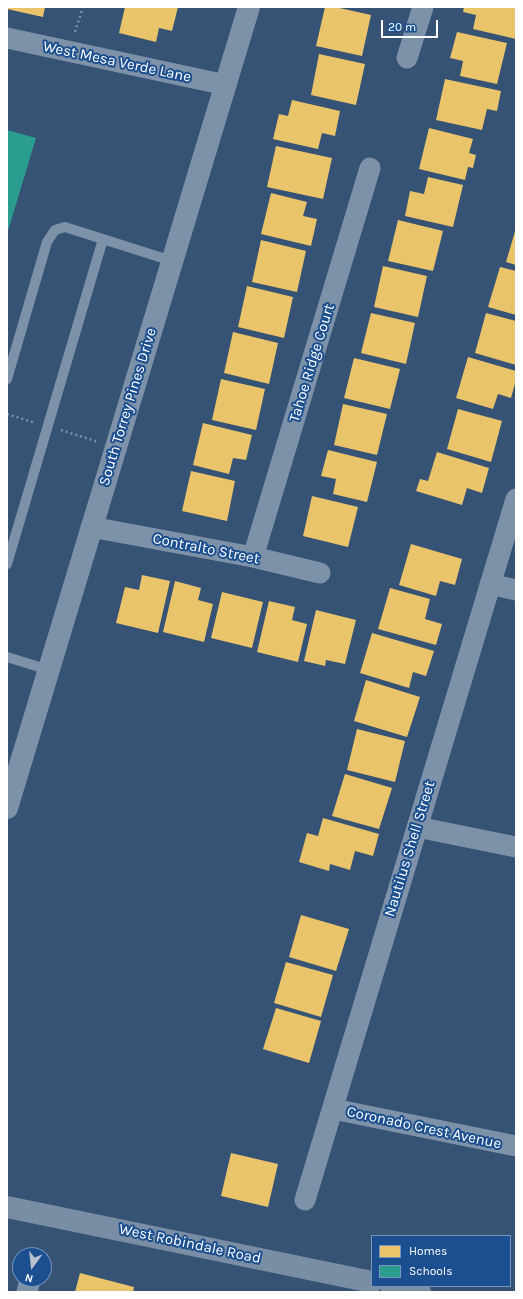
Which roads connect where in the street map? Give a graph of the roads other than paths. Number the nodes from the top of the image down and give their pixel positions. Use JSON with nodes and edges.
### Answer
{"nodes":[{"id":1,"x":249,"y":7,"type":"edge"},
{"id":2,"x":422,"y":7,"type":"edge"},
{"id":3,"x":7,"y":38,"type":"edge"},
{"id":4,"x":407,"y":58,"type":"dead end"},
{"id":5,"x":226,"y":85,"type":"junction"},
{"id":6,"x":370,"y":168,"type":"dead end"},
{"id":7,"x":103,"y":239,"type":"junction"},
{"id":8,"x":172,"y":261,"type":"junction"},
{"id":9,"x":7,"y":379,"type":"edge"},
{"id":10,"x":516,"y":499,"type":"edge"},
{"id":11,"x":91,"y":527,"type":"junction"},
{"id":12,"x":253,"y":557,"type":"junction"},
{"id":13,"x":7,"y":564,"type":"edge"},
{"id":14,"x":320,"y":573,"type":"dead end"},
{"id":15,"x":490,"y":584,"type":"junction"},
{"id":16,"x":516,"y":590,"type":"edge"},
{"id":17,"x":7,"y":657,"type":"edge"},
{"id":18,"x":49,"y":670,"type":"junction"},
{"id":19,"x":7,"y":808,"type":"edge"},
{"id":20,"x":417,"y":827,"type":"junction"},
{"id":21,"x":516,"y":847,"type":"edge"},
{"id":22,"x":332,"y":1109,"type":"junction"},
{"id":23,"x":516,"y":1146,"type":"edge"},
{"id":24,"x":306,"y":1200,"type":"dead end"},
{"id":25,"x":7,"y":1207,"type":"edge"},
{"id":26,"x":371,"y":1282,"type":"edge"},
{"id":27,"x":396,"y":1287,"type":"edge"},
{"id":28,"x":420,"y":1292,"type":"edge"}],
"edges":[{"from":1,"to":5,"type":"street","name":"South Torrey Pines Drive"},
{"from":2,"to":4,"type":"street"},
{"from":3,"to":5,"type":"street","name":"West Mesa Verde Lane"},
{"from":5,"to":8,"type":"street","name":"South Torrey Pines Drive"},
{"from":6,"to":12,"type":"street","name":"Tahoe Ridge Court"},
{"from":7,"to":8,"type":"lane"},
{"from":7,"to":9,"type":"lane"},
{"from":7,"to":13,"type":"lane"},
{"from":8,"to":11,"type":"street","name":"South Torrey Pines Drive"},
{"from":10,"to":15,"type":"street","name":"Nautilus Shell Street"},
{"from":11,"to":12,"type":"street","name":"Contralto Street"},
{"from":11,"to":18,"type":"street","name":"South Torrey Pines Drive"},
{"from":12,"to":14,"type":"street","name":"Contralto Street"},
{"from":15,"to":16,"type":"street"},
{"from":15,"to":20,"type":"street","name":"Nautilus Shell Street"},
{"from":17,"to":18,"type":"lane"},
{"from":18,"to":19,"type":"street","name":"South Torrey Pines Drive"},
{"from":20,"to":21,"type":"street"},
{"from":20,"to":22,"type":"street","name":"Nautilus Shell Street"},
{"from":22,"to":23,"type":"street","name":"Coronado Crest Avenue"},
{"from":22,"to":24,"type":"street","name":"Nautilus Shell Street"},
{"from":25,"to":26,"type":"main road","name":"West Robindale Road"},
{"from":27,"to":28,"type":"main road"}]}
